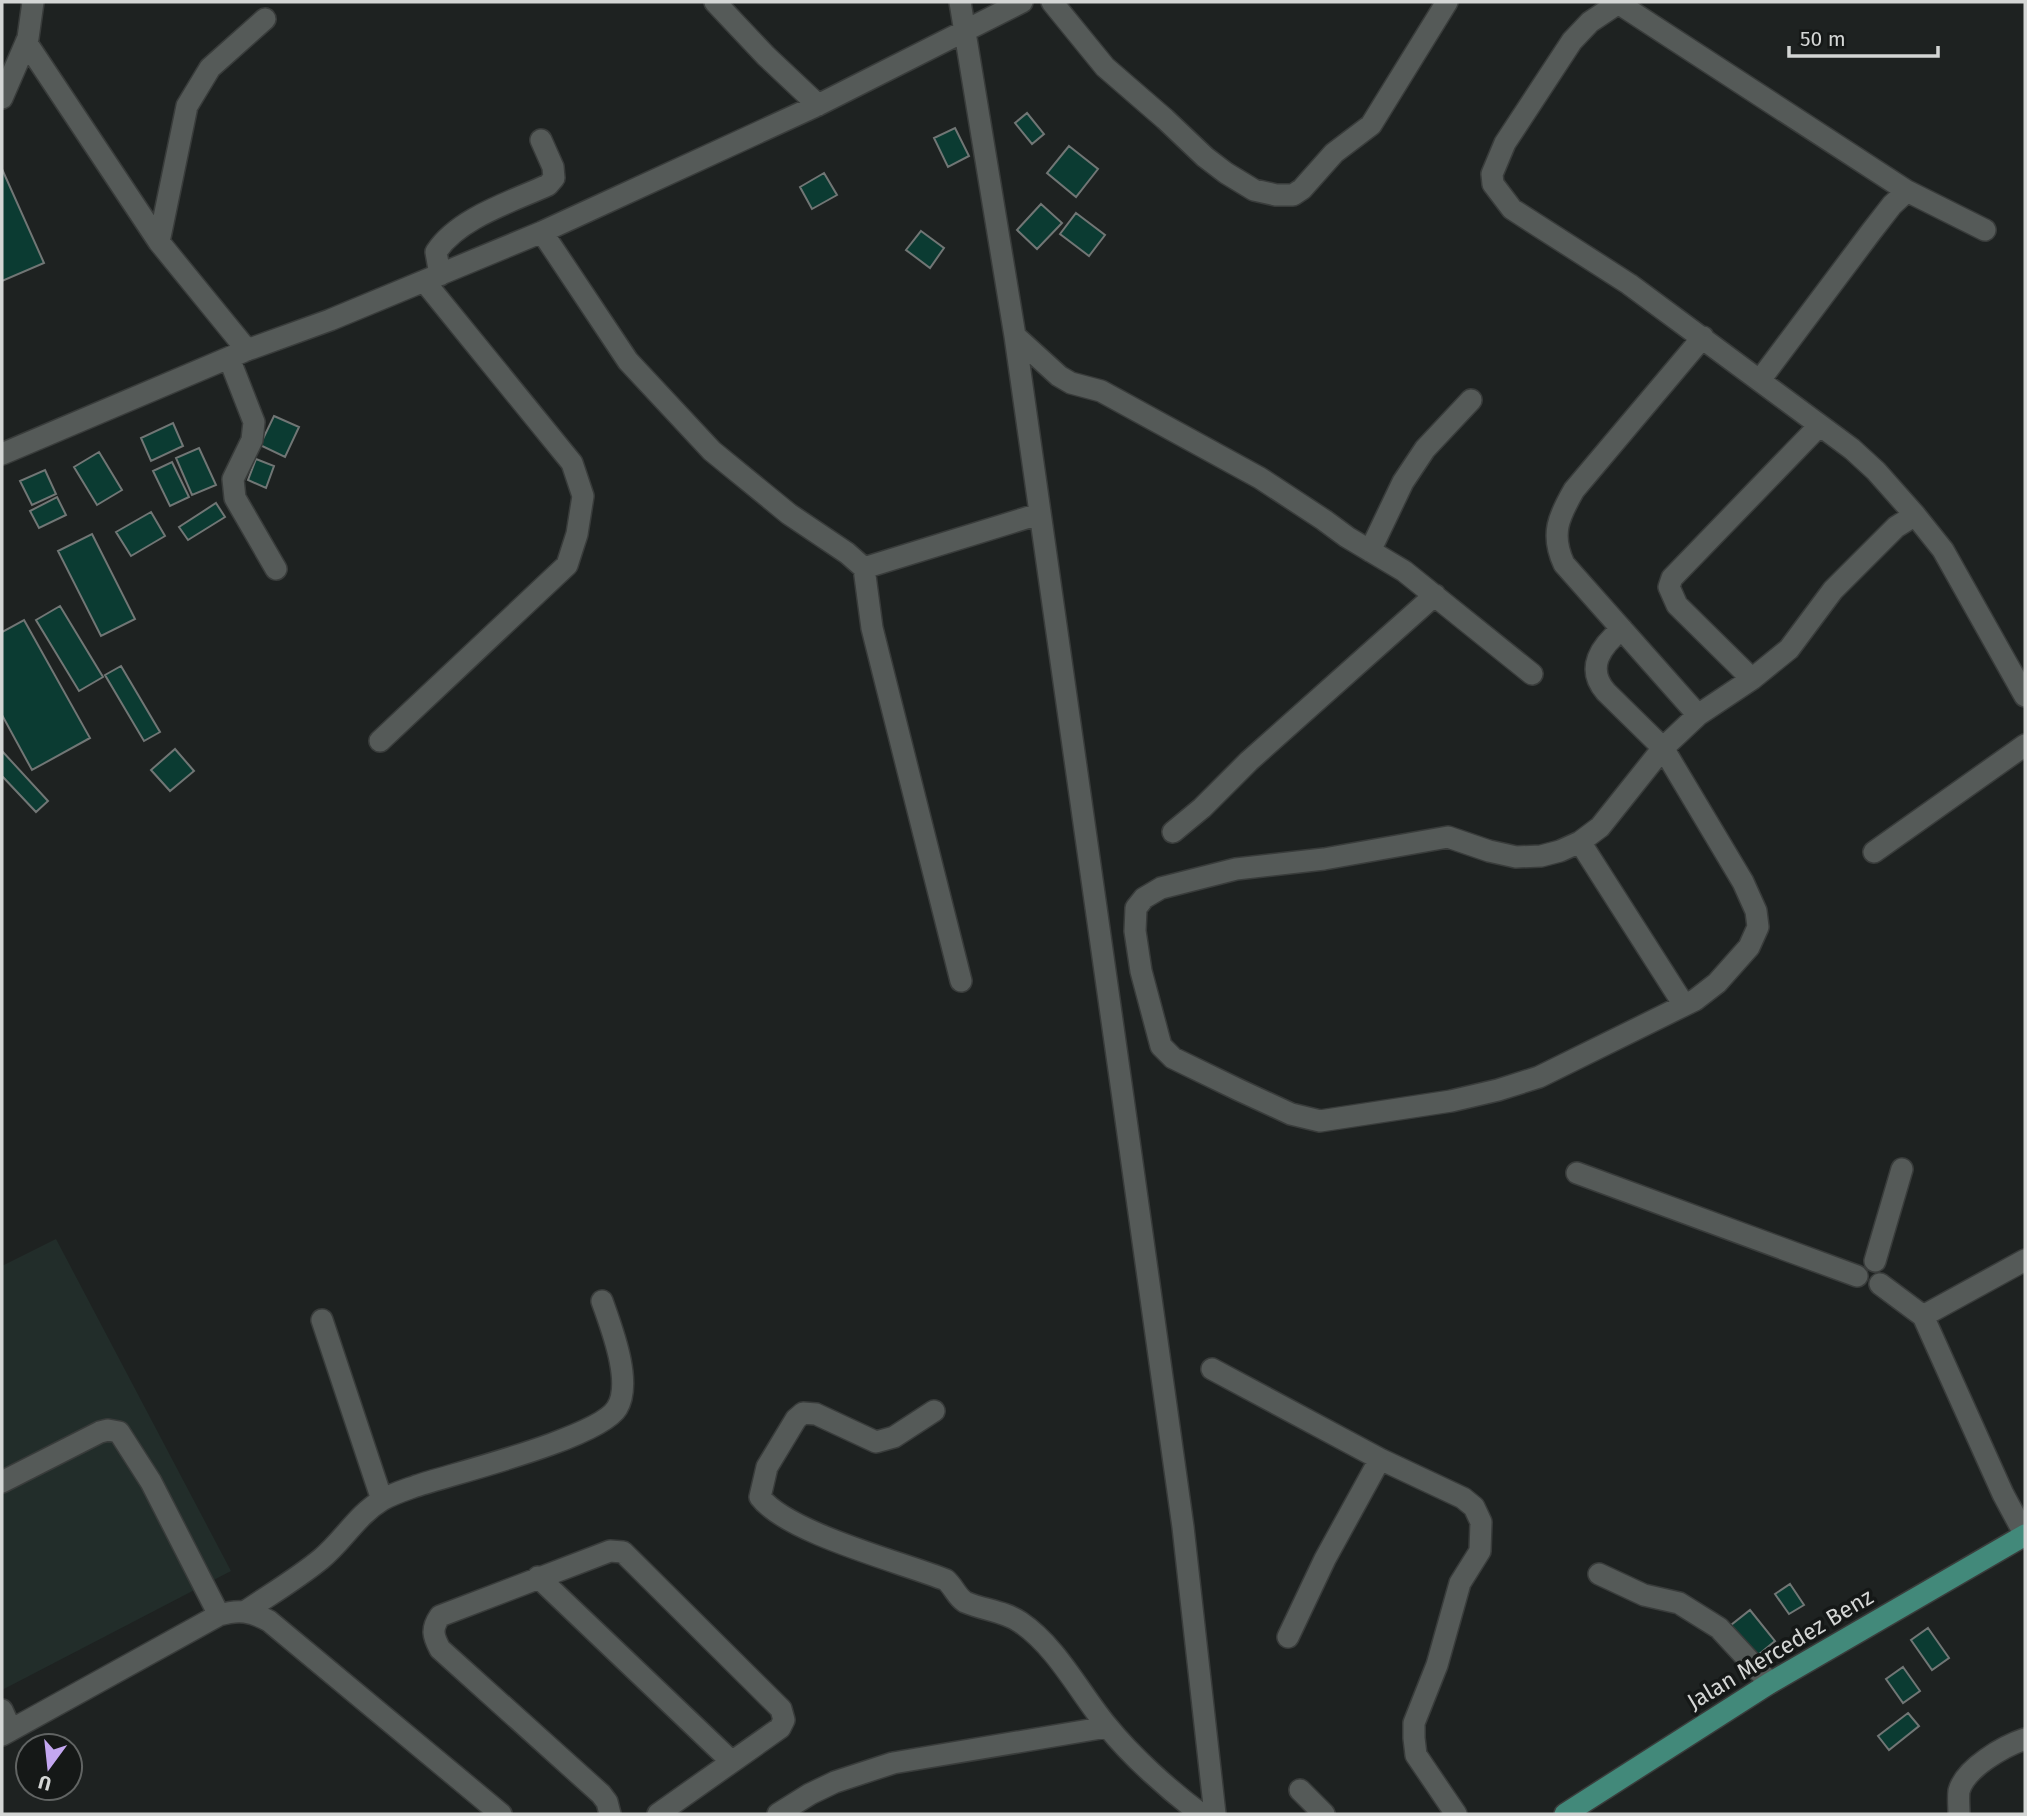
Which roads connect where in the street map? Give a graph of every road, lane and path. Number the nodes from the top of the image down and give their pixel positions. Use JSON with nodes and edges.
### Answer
{"nodes":[{"id":1,"x":33,"y":2,"type":"edge"},
{"id":2,"x":715,"y":2,"type":"edge"},
{"id":3,"x":960,"y":2,"type":"edge"},
{"id":4,"x":1022,"y":2,"type":"edge"},
{"id":5,"x":1052,"y":2,"type":"edge"},
{"id":6,"x":1447,"y":2,"type":"edge"},
{"id":7,"x":1619,"y":2,"type":"edge"},
{"id":8,"x":265,"y":19,"type":"dead end"},
{"id":9,"x":963,"y":31,"type":"junction"},
{"id":10,"x":26,"y":42,"type":"junction"},
{"id":11,"x":2,"y":98,"type":"edge"},
{"id":12,"x":818,"y":105,"type":"junction"},
{"id":13,"x":541,"y":140,"type":"dead end"},
{"id":14,"x":1907,"y":191,"type":"junction"},
{"id":15,"x":1985,"y":230,"type":"dead end"},
{"id":16,"x":542,"y":232,"type":"junction"},
{"id":17,"x":159,"y":242,"type":"junction"},
{"id":18,"x":432,"y":278,"type":"junction"},
{"id":19,"x":1015,"y":336,"type":"junction"},
{"id":20,"x":1703,"y":337,"type":"junction"},
{"id":21,"x":238,"y":354,"type":"junction"},
{"id":22,"x":1760,"y":380,"type":"junction"},
{"id":23,"x":1471,"y":400,"type":"dead end"},
{"id":24,"x":1819,"y":426,"type":"junction"},
{"id":25,"x":2,"y":454,"type":"edge"},
{"id":26,"x":1039,"y":514,"type":"junction"},
{"id":27,"x":1915,"y":515,"type":"junction"},
{"id":28,"x":1370,"y":551,"type":"junction"},
{"id":29,"x":864,"y":568,"type":"junction"},
{"id":30,"x":276,"y":569,"type":"dead end"},
{"id":31,"x":1435,"y":595,"type":"junction"},
{"id":32,"x":1622,"y":629,"type":"junction"},
{"id":33,"x":1532,"y":674,"type":"dead end"},
{"id":34,"x":1752,"y":679,"type":"junction"},
{"id":35,"x":2025,"y":696,"type":"edge"},
{"id":36,"x":1698,"y":715,"type":"junction"},
{"id":37,"x":380,"y":741,"type":"dead end"},
{"id":38,"x":2025,"y":745,"type":"edge"},
{"id":39,"x":1663,"y":748,"type":"junction"},
{"id":40,"x":1173,"y":832,"type":"dead end"},
{"id":41,"x":1580,"y":842,"type":"junction"},
{"id":42,"x":1874,"y":852,"type":"dead end"},
{"id":43,"x":961,"y":981,"type":"dead end"},
{"id":44,"x":1684,"y":1005,"type":"junction"},
{"id":45,"x":1902,"y":1169,"type":"dead end"},
{"id":46,"x":1577,"y":1173,"type":"dead end"},
{"id":47,"x":1875,"y":1261,"type":"junction"},
{"id":48,"x":2025,"y":1261,"type":"edge"},
{"id":49,"x":1857,"y":1276,"type":"junction"},
{"id":50,"x":1880,"y":1284,"type":"junction"},
{"id":51,"x":602,"y":1300,"type":"dead end"},
{"id":52,"x":1923,"y":1316,"type":"junction"},
{"id":53,"x":322,"y":1320,"type":"dead end"},
{"id":54,"x":1212,"y":1369,"type":"dead end"},
{"id":55,"x":934,"y":1411,"type":"dead end"},
{"id":56,"x":1380,"y":1459,"type":"junction"},
{"id":57,"x":2,"y":1482,"type":"edge"},
{"id":58,"x":382,"y":1500,"type":"junction"},
{"id":59,"x":2025,"y":1535,"type":"edge"},
{"id":60,"x":1599,"y":1574,"type":"dead end"},
{"id":61,"x":538,"y":1577,"type":"junction"},
{"id":62,"x":246,"y":1611,"type":"junction"},
{"id":63,"x":219,"y":1615,"type":"junction"},
{"id":64,"x":1289,"y":1637,"type":"dead end"},
{"id":65,"x":1770,"y":1683,"type":"junction"},
{"id":66,"x":2,"y":1710,"type":"edge"},
{"id":67,"x":1107,"y":1727,"type":"junction"},
{"id":68,"x":7,"y":1732,"type":"edge"},
{"id":69,"x":2025,"y":1739,"type":"edge"},
{"id":70,"x":732,"y":1762,"type":"junction"},
{"id":71,"x":1300,"y":1790,"type":"dead end"},
{"id":72,"x":1574,"y":1812,"type":"edge"},
{"id":73,"x":501,"y":1814,"type":"edge"},
{"id":74,"x":610,"y":1814,"type":"edge"},
{"id":75,"x":658,"y":1814,"type":"edge"},
{"id":76,"x":778,"y":1814,"type":"edge"},
{"id":77,"x":1201,"y":1814,"type":"edge"},
{"id":78,"x":1215,"y":1814,"type":"edge"},
{"id":79,"x":1324,"y":1814,"type":"edge"},
{"id":80,"x":1456,"y":1814,"type":"edge"},
{"id":81,"x":1959,"y":1814,"type":"edge"}],
"edges":[{"from":1,"to":10,"type":"street"},
{"from":2,"to":12,"type":"street"},
{"from":3,"to":9,"type":"street"},
{"from":4,"to":9,"type":"street"},
{"from":5,"to":6,"type":"street"},
{"from":7,"to":14,"type":"street"},
{"from":7,"to":20,"type":"street"},
{"from":8,"to":17,"type":"street"},
{"from":9,"to":12,"type":"street"},
{"from":9,"to":19,"type":"street"},
{"from":10,"to":11,"type":"street"},
{"from":10,"to":17,"type":"street"},
{"from":12,"to":16,"type":"street"},
{"from":13,"to":18,"type":"street"},
{"from":14,"to":15,"type":"street"},
{"from":14,"to":22,"type":"street"},
{"from":16,"to":18,"type":"street"},
{"from":16,"to":29,"type":"street"},
{"from":17,"to":21,"type":"street"},
{"from":18,"to":21,"type":"street"},
{"from":18,"to":37,"type":"street"},
{"from":19,"to":26,"type":"street"},
{"from":19,"to":28,"type":"street"},
{"from":20,"to":22,"type":"street"},
{"from":20,"to":32,"type":"street"},
{"from":21,"to":25,"type":"street"},
{"from":21,"to":30,"type":"street"},
{"from":22,"to":24,"type":"street"},
{"from":23,"to":28,"type":"street"},
{"from":24,"to":27,"type":"street"},
{"from":24,"to":34,"type":"street"},
{"from":26,"to":29,"type":"street"},
{"from":26,"to":78,"type":"street"},
{"from":27,"to":34,"type":"street"},
{"from":27,"to":35,"type":"street"},
{"from":28,"to":31,"type":"street"},
{"from":29,"to":43,"type":"street"},
{"from":31,"to":33,"type":"street"},
{"from":31,"to":40,"type":"street"},
{"from":32,"to":36,"type":"street"},
{"from":32,"to":39,"type":"street"},
{"from":34,"to":36,"type":"street"},
{"from":36,"to":39,"type":"street"},
{"from":38,"to":42,"type":"street"},
{"from":39,"to":41,"type":"street"},
{"from":39,"to":44,"type":"street"},
{"from":41,"to":44,"type":"street"},
{"from":41,"to":44,"type":"street"},
{"from":45,"to":47,"type":"street"},
{"from":46,"to":49,"type":"street"},
{"from":47,"to":49,"type":"street"},
{"from":47,"to":50,"type":"street"},
{"from":48,"to":52,"type":"street"},
{"from":49,"to":50,"type":"street"},
{"from":50,"to":52,"type":"street"},
{"from":51,"to":58,"type":"street"},
{"from":52,"to":59,"type":"street"},
{"from":53,"to":58,"type":"street"},
{"from":54,"to":56,"type":"street"},
{"from":55,"to":67,"type":"street"},
{"from":56,"to":64,"type":"street"},
{"from":56,"to":80,"type":"street"},
{"from":57,"to":63,"type":"street"},
{"from":58,"to":62,"type":"street"},
{"from":59,"to":65,"type":"main road","name":"Jalan Mercedez Benz"},
{"from":60,"to":65,"type":"street"},
{"from":61,"to":70,"type":"street"},
{"from":61,"to":70,"type":"street"},
{"from":61,"to":74,"type":"street"},
{"from":62,"to":63,"type":"street"},
{"from":62,"to":73,"type":"street"},
{"from":63,"to":68,"type":"street"},
{"from":65,"to":72,"type":"main road","name":"Jalan Mercedez Benz"},
{"from":66,"to":68,"type":"street"},
{"from":67,"to":76,"type":"street"},
{"from":67,"to":77,"type":"street"},
{"from":69,"to":81,"type":"street"},
{"from":70,"to":75,"type":"street"},
{"from":71,"to":79,"type":"street"}]}
